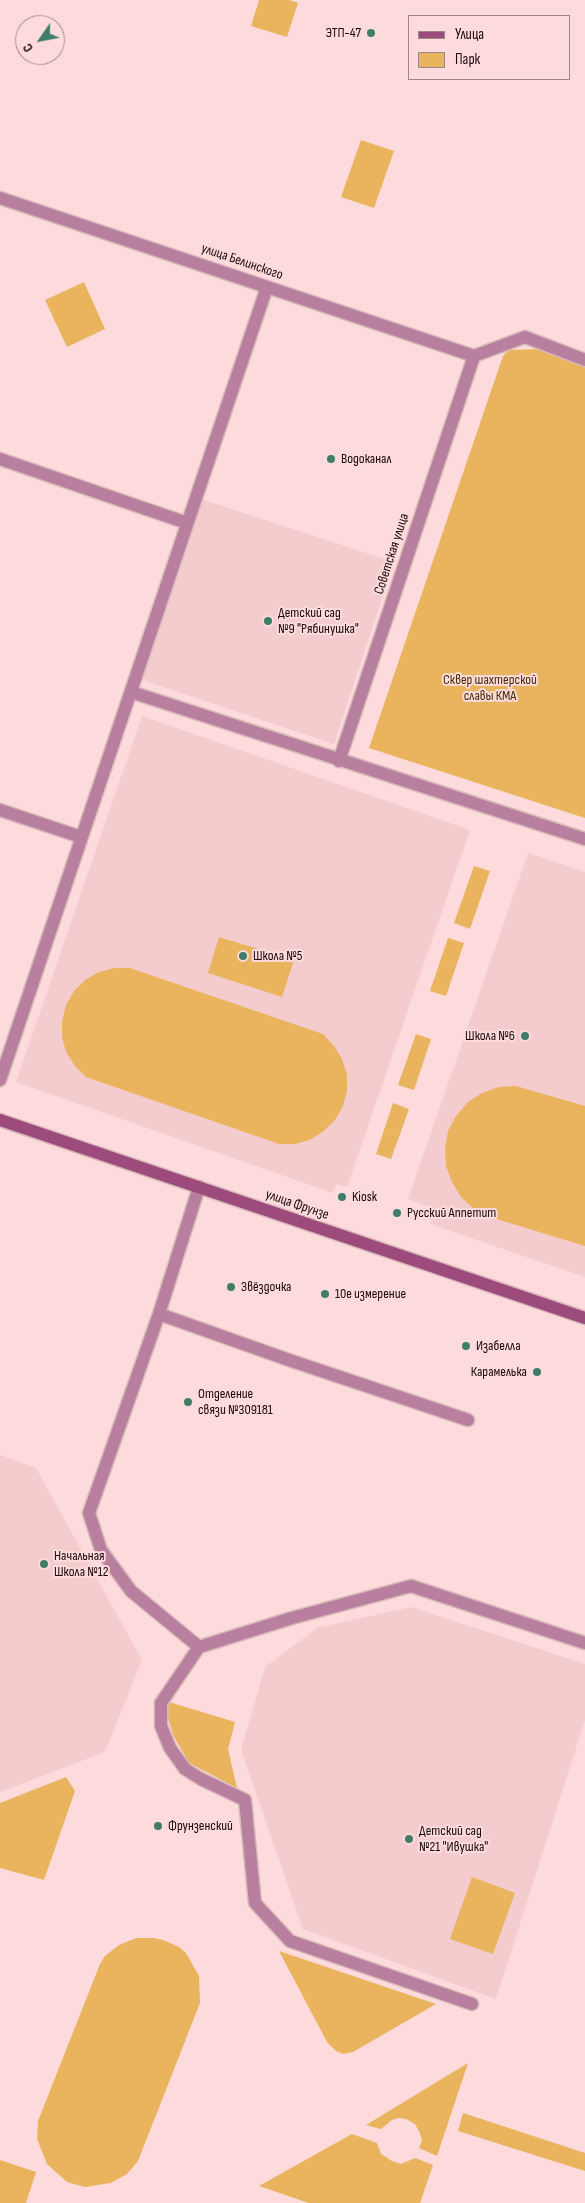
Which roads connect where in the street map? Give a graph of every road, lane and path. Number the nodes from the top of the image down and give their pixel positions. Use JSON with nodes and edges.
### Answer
{"nodes":[{"id":1,"x":0,"y":198,"type":"edge"},
{"id":2,"x":267,"y":287,"type":"junction"},
{"id":3,"x":474,"y":356,"type":"junction"},
{"id":4,"x":585,"y":360,"type":"edge"},
{"id":5,"x":0,"y":459,"type":"edge"},
{"id":6,"x":187,"y":523,"type":"junction"},
{"id":7,"x":131,"y":692,"type":"junction"},
{"id":8,"x":339,"y":761,"type":"junction"},
{"id":9,"x":0,"y":810,"type":"edge"},
{"id":10,"x":81,"y":837,"type":"junction"},
{"id":11,"x":585,"y":839,"type":"edge"},
{"id":12,"x":0,"y":1080,"type":"edge"},
{"id":13,"x":0,"y":1120,"type":"edge"},
{"id":14,"x":199,"y":1187,"type":"junction"},
{"id":15,"x":158,"y":1314,"type":"junction"},
{"id":16,"x":585,"y":1318,"type":"edge"},
{"id":17,"x":468,"y":1420,"type":"dead end"},
{"id":18,"x":585,"y":1642,"type":"edge"},
{"id":19,"x":199,"y":1647,"type":"junction"},
{"id":20,"x":472,"y":2004,"type":"dead end"}],
"edges":[{"from":1,"to":2,"type":"street","name":"улица Белинского"},
{"from":2,"to":3,"type":"street","name":"улица Белинского"},
{"from":2,"to":6,"type":"street"},
{"from":3,"to":4,"type":"street"},
{"from":3,"to":8,"type":"street","name":"Советская улица"},
{"from":5,"to":6,"type":"street"},
{"from":6,"to":7,"type":"street"},
{"from":7,"to":8,"type":"street"},
{"from":7,"to":10,"type":"street"},
{"from":8,"to":11,"type":"street"},
{"from":9,"to":10,"type":"street"},
{"from":10,"to":12,"type":"street"},
{"from":13,"to":14,"type":"main road","name":"улица Фрунзе"},
{"from":14,"to":15,"type":"street"},
{"from":14,"to":16,"type":"main road","name":"улица Фрунзе"},
{"from":15,"to":17,"type":"street"},
{"from":15,"to":19,"type":"street"},
{"from":18,"to":19,"type":"street"},
{"from":19,"to":20,"type":"street"}]}
